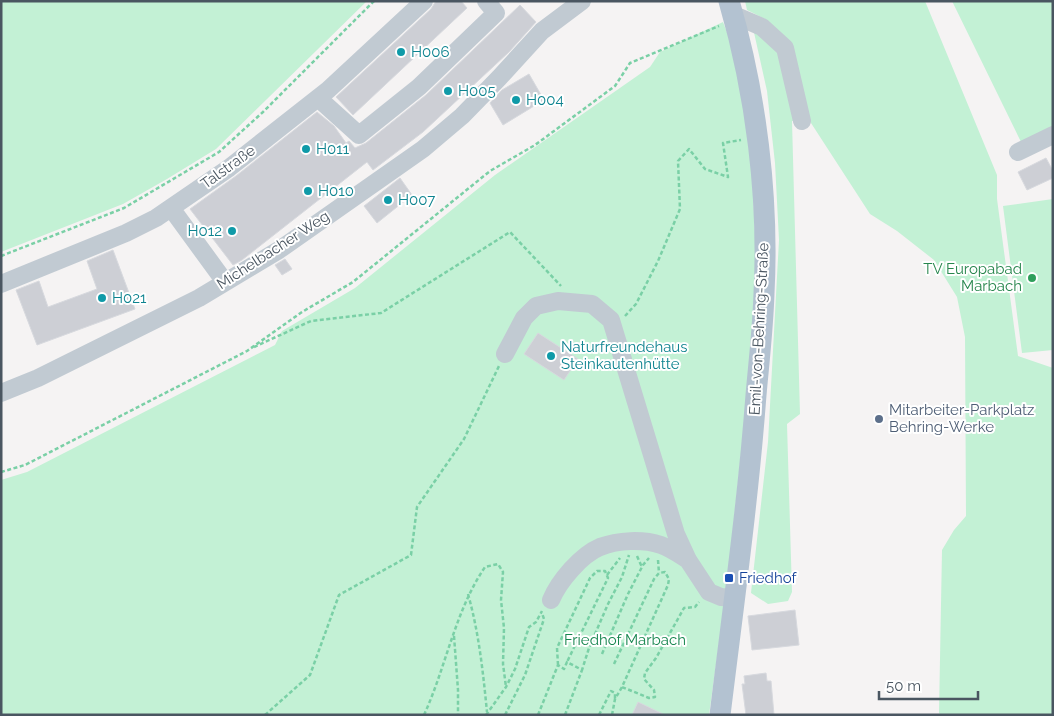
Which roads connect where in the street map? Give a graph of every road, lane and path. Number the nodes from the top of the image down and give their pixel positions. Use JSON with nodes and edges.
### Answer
{"nodes":[{"id":1,"x":374,"y":1,"type":"edge"},
{"id":2,"x":424,"y":1,"type":"edge"},
{"id":3,"x":582,"y":1,"type":"edge"},
{"id":4,"x":497,"y":5,"type":"edge"},
{"id":5,"x":733,"y":12,"type":"edge"},
{"id":6,"x":318,"y":98,"type":"junction"},
{"id":7,"x":802,"y":121,"type":"dead end"},
{"id":8,"x":1053,"y":136,"type":"edge"},
{"id":9,"x":757,"y":138,"type":"junction"},
{"id":10,"x":1018,"y":152,"type":"dead end"},
{"id":11,"x":171,"y":208,"type":"junction"},
{"id":12,"x":1,"y":256,"type":"edge"},
{"id":13,"x":225,"y":282,"type":"junction"},
{"id":14,"x":1,"y":284,"type":"edge"},
{"id":15,"x":576,"y":302,"type":"junction"},
{"id":16,"x":614,"y":329,"type":"junction"},
{"id":17,"x":247,"y":350,"type":"junction"},
{"id":18,"x":506,"y":354,"type":"joint"},
{"id":19,"x":1,"y":393,"type":"edge"},
{"id":20,"x":1,"y":472,"type":"edge"},
{"id":21,"x":629,"y":556,"type":"junction"},
{"id":22,"x":688,"y":560,"type":"junction"},
{"id":23,"x":643,"y":566,"type":"junction"},
{"id":24,"x":658,"y":573,"type":"junction"},
{"id":25,"x":607,"y":575,"type":"junction"},
{"id":26,"x":709,"y":592,"type":"junction"},
{"id":27,"x":468,"y":593,"type":"junction"},
{"id":28,"x":735,"y":598,"type":"junction"},
{"id":29,"x":546,"y":606,"type":"junction"},
{"id":30,"x":454,"y":635,"type":"junction"},
{"id":31,"x":602,"y":654,"type":"dead end"},
{"id":32,"x":567,"y":662,"type":"junction"},
{"id":33,"x":614,"y":664,"type":"dead end"},
{"id":34,"x":558,"y":665,"type":"junction"},
{"id":35,"x":582,"y":670,"type":"junction"},
{"id":36,"x":506,"y":686,"type":"junction"},
{"id":37,"x":622,"y":687,"type":"junction"},
{"id":38,"x":615,"y":700,"type":"junction"},
{"id":39,"x":487,"y":714,"type":"edge"},
{"id":40,"x":265,"y":715,"type":"edge"},
{"id":41,"x":424,"y":715,"type":"edge"},
{"id":42,"x":458,"y":715,"type":"edge"},
{"id":43,"x":505,"y":715,"type":"edge"},
{"id":44,"x":538,"y":715,"type":"edge"},
{"id":45,"x":565,"y":715,"type":"edge"},
{"id":46,"x":599,"y":715,"type":"edge"},
{"id":47,"x":612,"y":715,"type":"edge"},
{"id":48,"x":720,"y":715,"type":"edge"}],
"edges":[{"from":1,"to":12,"type":"path"},
{"from":2,"to":6,"type":"lane","name":"Talstraße"},
{"from":3,"to":13,"type":"lane","name":"Michelbacher Weg"},
{"from":4,"to":6,"type":"lane"},
{"from":5,"to":7,"type":"lane"},
{"from":5,"to":9,"type":"main road","name":"Emil-von-Behring-Straße"},
{"from":5,"to":17,"type":"path"},
{"from":6,"to":11,"type":"lane","name":"Talstraße"},
{"from":8,"to":10,"type":"lane"},
{"from":9,"to":16,"type":"path"},
{"from":9,"to":28,"type":"main road","name":"Emil-von-Behring-Straße"},
{"from":11,"to":13,"type":"lane"},
{"from":11,"to":14,"type":"lane","name":"Talstraße"},
{"from":13,"to":19,"type":"lane","name":"Michelbacher Weg"},
{"from":15,"to":16,"type":"lane"},
{"from":15,"to":17,"type":"path"},
{"from":15,"to":18,"type":"lane"},
{"from":16,"to":22,"type":"lane"},
{"from":17,"to":20,"type":"path"},
{"from":18,"to":40,"type":"path"},
{"from":21,"to":23,"type":"path"},
{"from":21,"to":25,"type":"path"},
{"from":21,"to":35,"type":"path"},
{"from":22,"to":26,"type":"lane"},
{"from":22,"to":29,"type":"lane"},
{"from":23,"to":24,"type":"path"},
{"from":23,"to":31,"type":"path"},
{"from":24,"to":33,"type":"path"},
{"from":24,"to":37,"type":"path"},
{"from":25,"to":32,"type":"path"},
{"from":25,"to":34,"type":"path"},
{"from":26,"to":28,"type":"lane"},
{"from":26,"to":37,"type":"path"},
{"from":27,"to":30,"type":"path"},
{"from":27,"to":36,"type":"path"},
{"from":27,"to":39,"type":"path"},
{"from":28,"to":48,"type":"main road","name":"Emil-von-Behring-Straße"},
{"from":29,"to":36,"type":"path"},
{"from":29,"to":43,"type":"path"},
{"from":30,"to":41,"type":"path"},
{"from":30,"to":42,"type":"path"},
{"from":32,"to":34,"type":"path"},
{"from":32,"to":35,"type":"path"},
{"from":34,"to":44,"type":"path"},
{"from":35,"to":45,"type":"path"},
{"from":36,"to":39,"type":"path"},
{"from":37,"to":38,"type":"path"},
{"from":38,"to":46,"type":"path"},
{"from":38,"to":47,"type":"path"}]}
